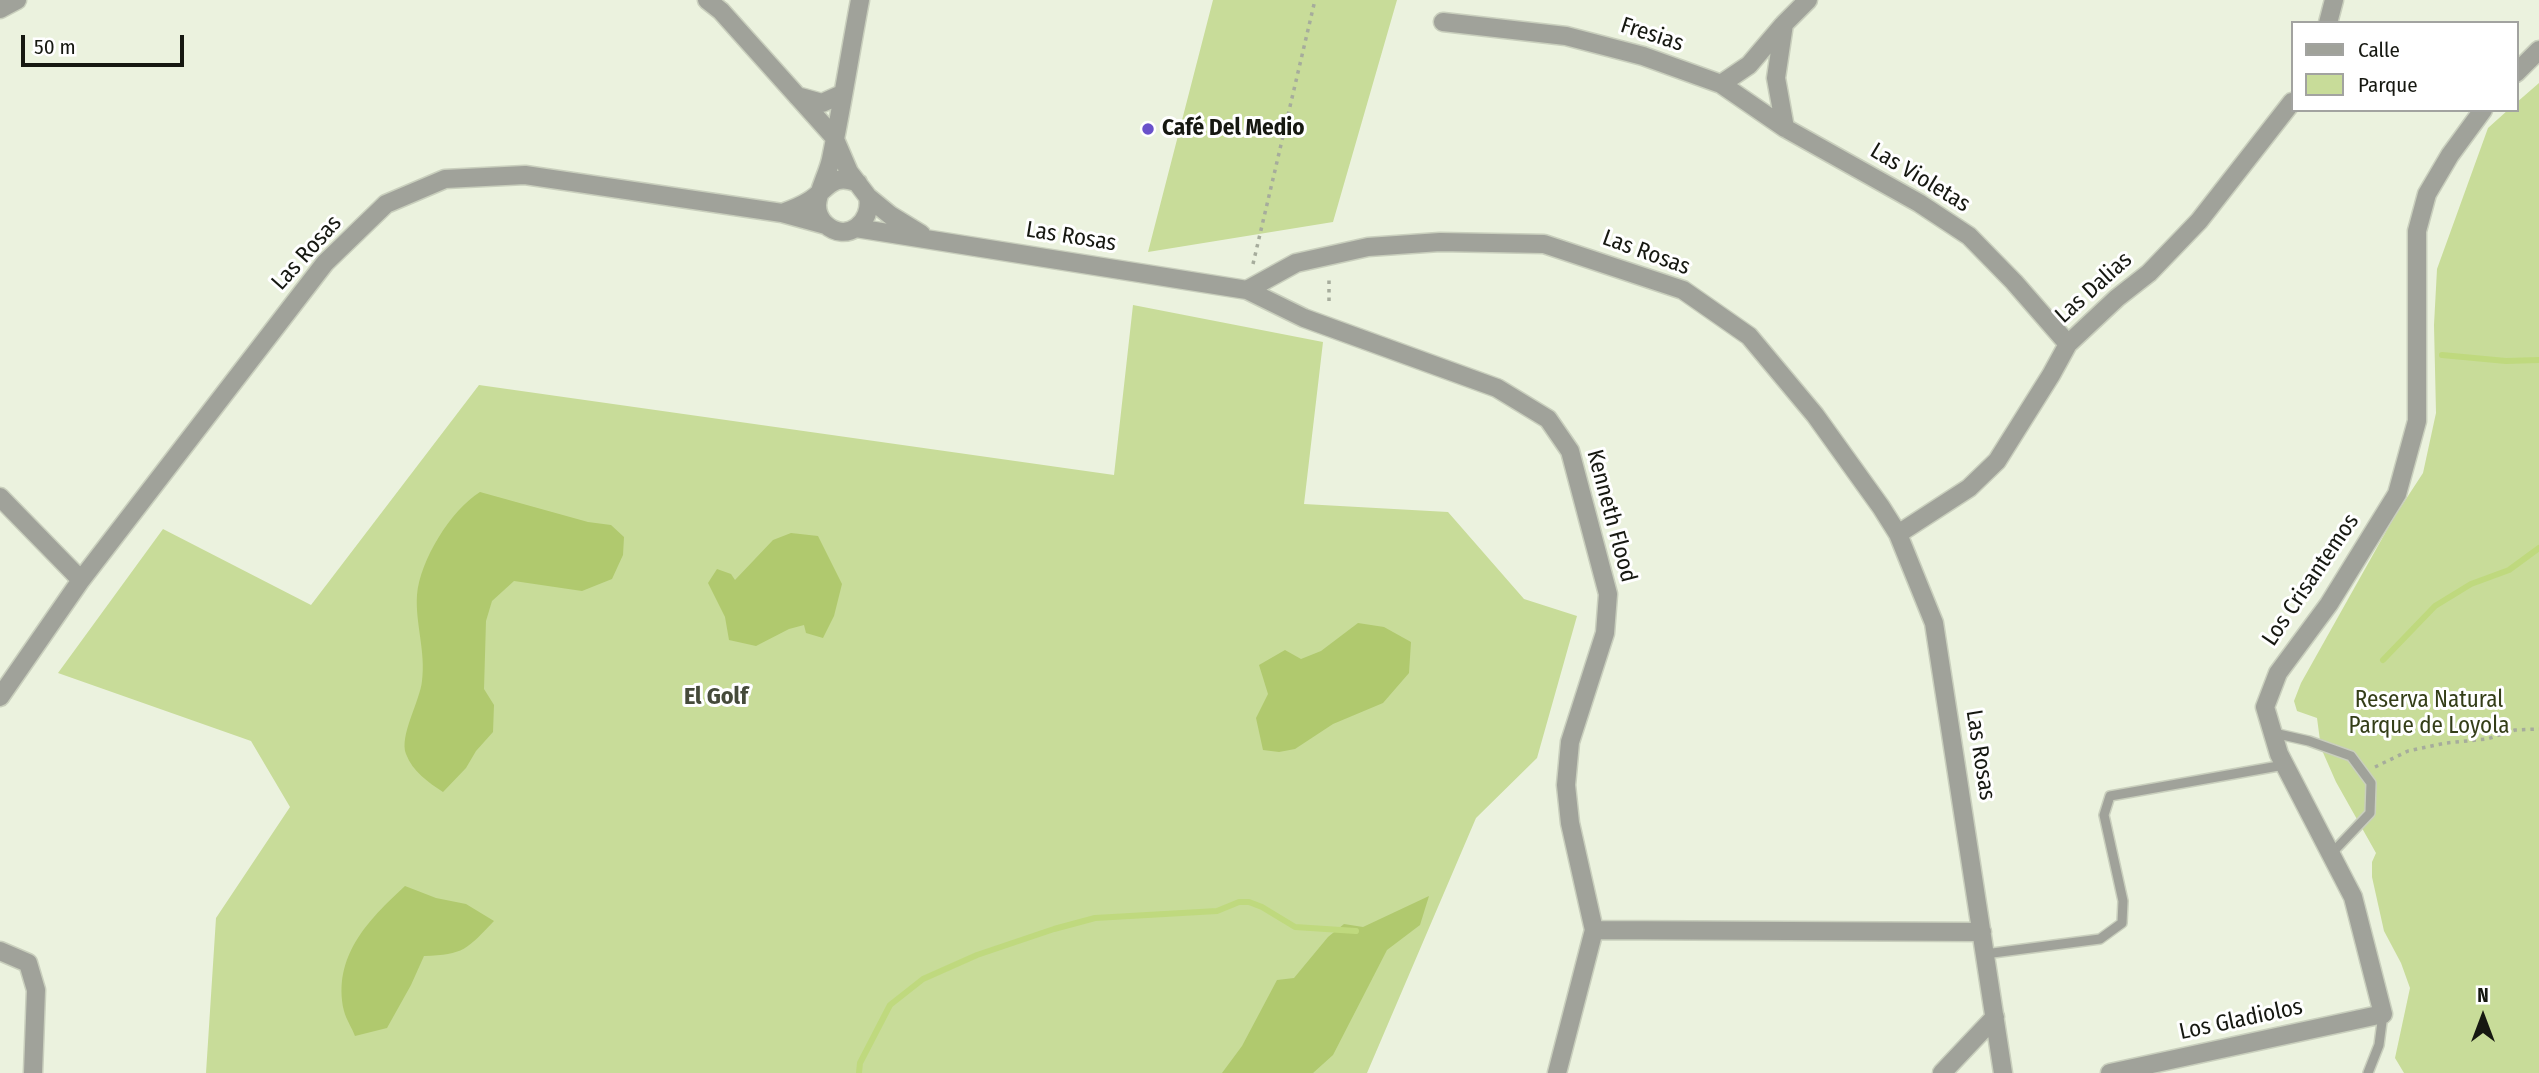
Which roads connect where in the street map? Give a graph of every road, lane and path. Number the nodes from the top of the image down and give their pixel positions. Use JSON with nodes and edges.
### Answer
{"nodes":[{"id":1,"x":707,"y":0,"type":"edge"},
{"id":2,"x":860,"y":0,"type":"edge"},
{"id":3,"x":1315,"y":0,"type":"edge"},
{"id":4,"x":1808,"y":0,"type":"edge"},
{"id":5,"x":2334,"y":0,"type":"edge"},
{"id":6,"x":2329,"y":21,"type":"edge"},
{"id":7,"x":1443,"y":22,"type":"dead end"},
{"id":8,"x":1784,"y":24,"type":"junction"},
{"id":9,"x":2539,"y":50,"type":"edge"},
{"id":10,"x":2518,"y":71,"type":"edge"},
{"id":11,"x":1721,"y":84,"type":"junction"},
{"id":12,"x":842,"y":94,"type":"junction"},
{"id":13,"x":797,"y":96,"type":"junction"},
{"id":14,"x":2290,"y":105,"type":"edge"},
{"id":15,"x":2482,"y":112,"type":"edge"},
{"id":16,"x":1785,"y":128,"type":"junction"},
{"id":17,"x":834,"y":137,"type":"junction"},
{"id":18,"x":863,"y":190,"type":"junction"},
{"id":19,"x":820,"y":193,"type":"junction"},
{"id":20,"x":782,"y":213,"type":"junction"},
{"id":21,"x":826,"y":225,"type":"junction"},
{"id":22,"x":856,"y":228,"type":"junction"},
{"id":23,"x":930,"y":239,"type":"junction"},
{"id":24,"x":1329,"y":276,"type":"dead end"},
{"id":25,"x":1247,"y":290,"type":"junction"},
{"id":26,"x":1329,"y":301,"type":"dead end"},
{"id":27,"x":2068,"y":344,"type":"junction"},
{"id":28,"x":0,"y":497,"type":"edge"},
{"id":29,"x":1898,"y":534,"type":"junction"},
{"id":30,"x":82,"y":580,"type":"junction"},
{"id":31,"x":0,"y":697,"type":"edge"},
{"id":32,"x":2539,"y":729,"type":"edge"},
{"id":33,"x":2273,"y":733,"type":"junction"},
{"id":34,"x":2284,"y":765,"type":"junction"},
{"id":35,"x":2364,"y":772,"type":"junction"},
{"id":36,"x":2330,"y":854,"type":"junction"},
{"id":37,"x":1594,"y":930,"type":"junction"},
{"id":38,"x":1982,"y":932,"type":"junction"},
{"id":39,"x":0,"y":951,"type":"edge"},
{"id":40,"x":1985,"y":954,"type":"junction"},
{"id":41,"x":2383,"y":1014,"type":"junction"},
{"id":42,"x":1995,"y":1017,"type":"junction"},
{"id":43,"x":33,"y":1073,"type":"edge"},
{"id":44,"x":1557,"y":1073,"type":"edge"},
{"id":45,"x":1942,"y":1073,"type":"edge"},
{"id":46,"x":2003,"y":1073,"type":"edge"},
{"id":47,"x":2110,"y":1073,"type":"edge"},
{"id":48,"x":2368,"y":1073,"type":"edge"}],
"edges":[{"from":1,"to":13,"type":"street"},
{"from":2,"to":12,"type":"street"},
{"from":3,"to":25,"type":"path"},
{"from":4,"to":8,"type":"street"},
{"from":5,"to":6,"type":"street"},
{"from":7,"to":11,"type":"street","name":"Fresias"},
{"from":8,"to":11,"type":"street"},
{"from":8,"to":16,"type":"street"},
{"from":9,"to":10,"type":"street"},
{"from":11,"to":16,"type":"street","name":"Las Violetas"},
{"from":12,"to":13,"type":"street"},
{"from":12,"to":17,"type":"street"},
{"from":13,"to":17,"type":"street"},
{"from":14,"to":27,"type":"street","name":"Las Dalias"},
{"from":15,"to":33,"type":"street","name":"Los Crisantemos"},
{"from":16,"to":27,"type":"street","name":"Las Violetas"},
{"from":17,"to":18,"type":"street"},
{"from":17,"to":19,"type":"street"},
{"from":18,"to":19,"type":"street"},
{"from":18,"to":22,"type":"street"},
{"from":18,"to":23,"type":"street"},
{"from":19,"to":20,"type":"street"},
{"from":19,"to":21,"type":"street"},
{"from":20,"to":21,"type":"street","name":"Las Rosas"},
{"from":20,"to":30,"type":"street","name":"Las Rosas"},
{"from":21,"to":22,"type":"street"},
{"from":22,"to":23,"type":"street","name":"Las Rosas"},
{"from":23,"to":25,"type":"street","name":"Las Rosas"},
{"from":24,"to":26,"type":"path"},
{"from":25,"to":29,"type":"street","name":"Las Rosas"},
{"from":25,"to":37,"type":"street","name":"Kenneth Flood"},
{"from":27,"to":29,"type":"street","name":"Las Dalias"},
{"from":28,"to":30,"type":"street"},
{"from":29,"to":38,"type":"street","name":"Las Rosas"},
{"from":30,"to":31,"type":"street","name":"Las Rosas"},
{"from":32,"to":35,"type":"path"},
{"from":33,"to":34,"type":"street","name":"Los Crisantemos"},
{"from":33,"to":35,"type":"lane"},
{"from":34,"to":36,"type":"street","name":"Los Crisantemos"},
{"from":34,"to":40,"type":"lane"},
{"from":35,"to":36,"type":"lane"},
{"from":36,"to":41,"type":"street","name":"Los Crisantemos"},
{"from":37,"to":38,"type":"street"},
{"from":37,"to":44,"type":"street","name":"Kenneth Flood"},
{"from":38,"to":40,"type":"street","name":"Las Rosas"},
{"from":39,"to":43,"type":"street"},
{"from":40,"to":42,"type":"street","name":"Las Rosas"},
{"from":41,"to":47,"type":"street","name":"Los Gladiolos"},
{"from":41,"to":48,"type":"lane","name":"Los Crisantemos"},
{"from":42,"to":45,"type":"street"},
{"from":42,"to":46,"type":"street","name":"Las Rosas"}]}
